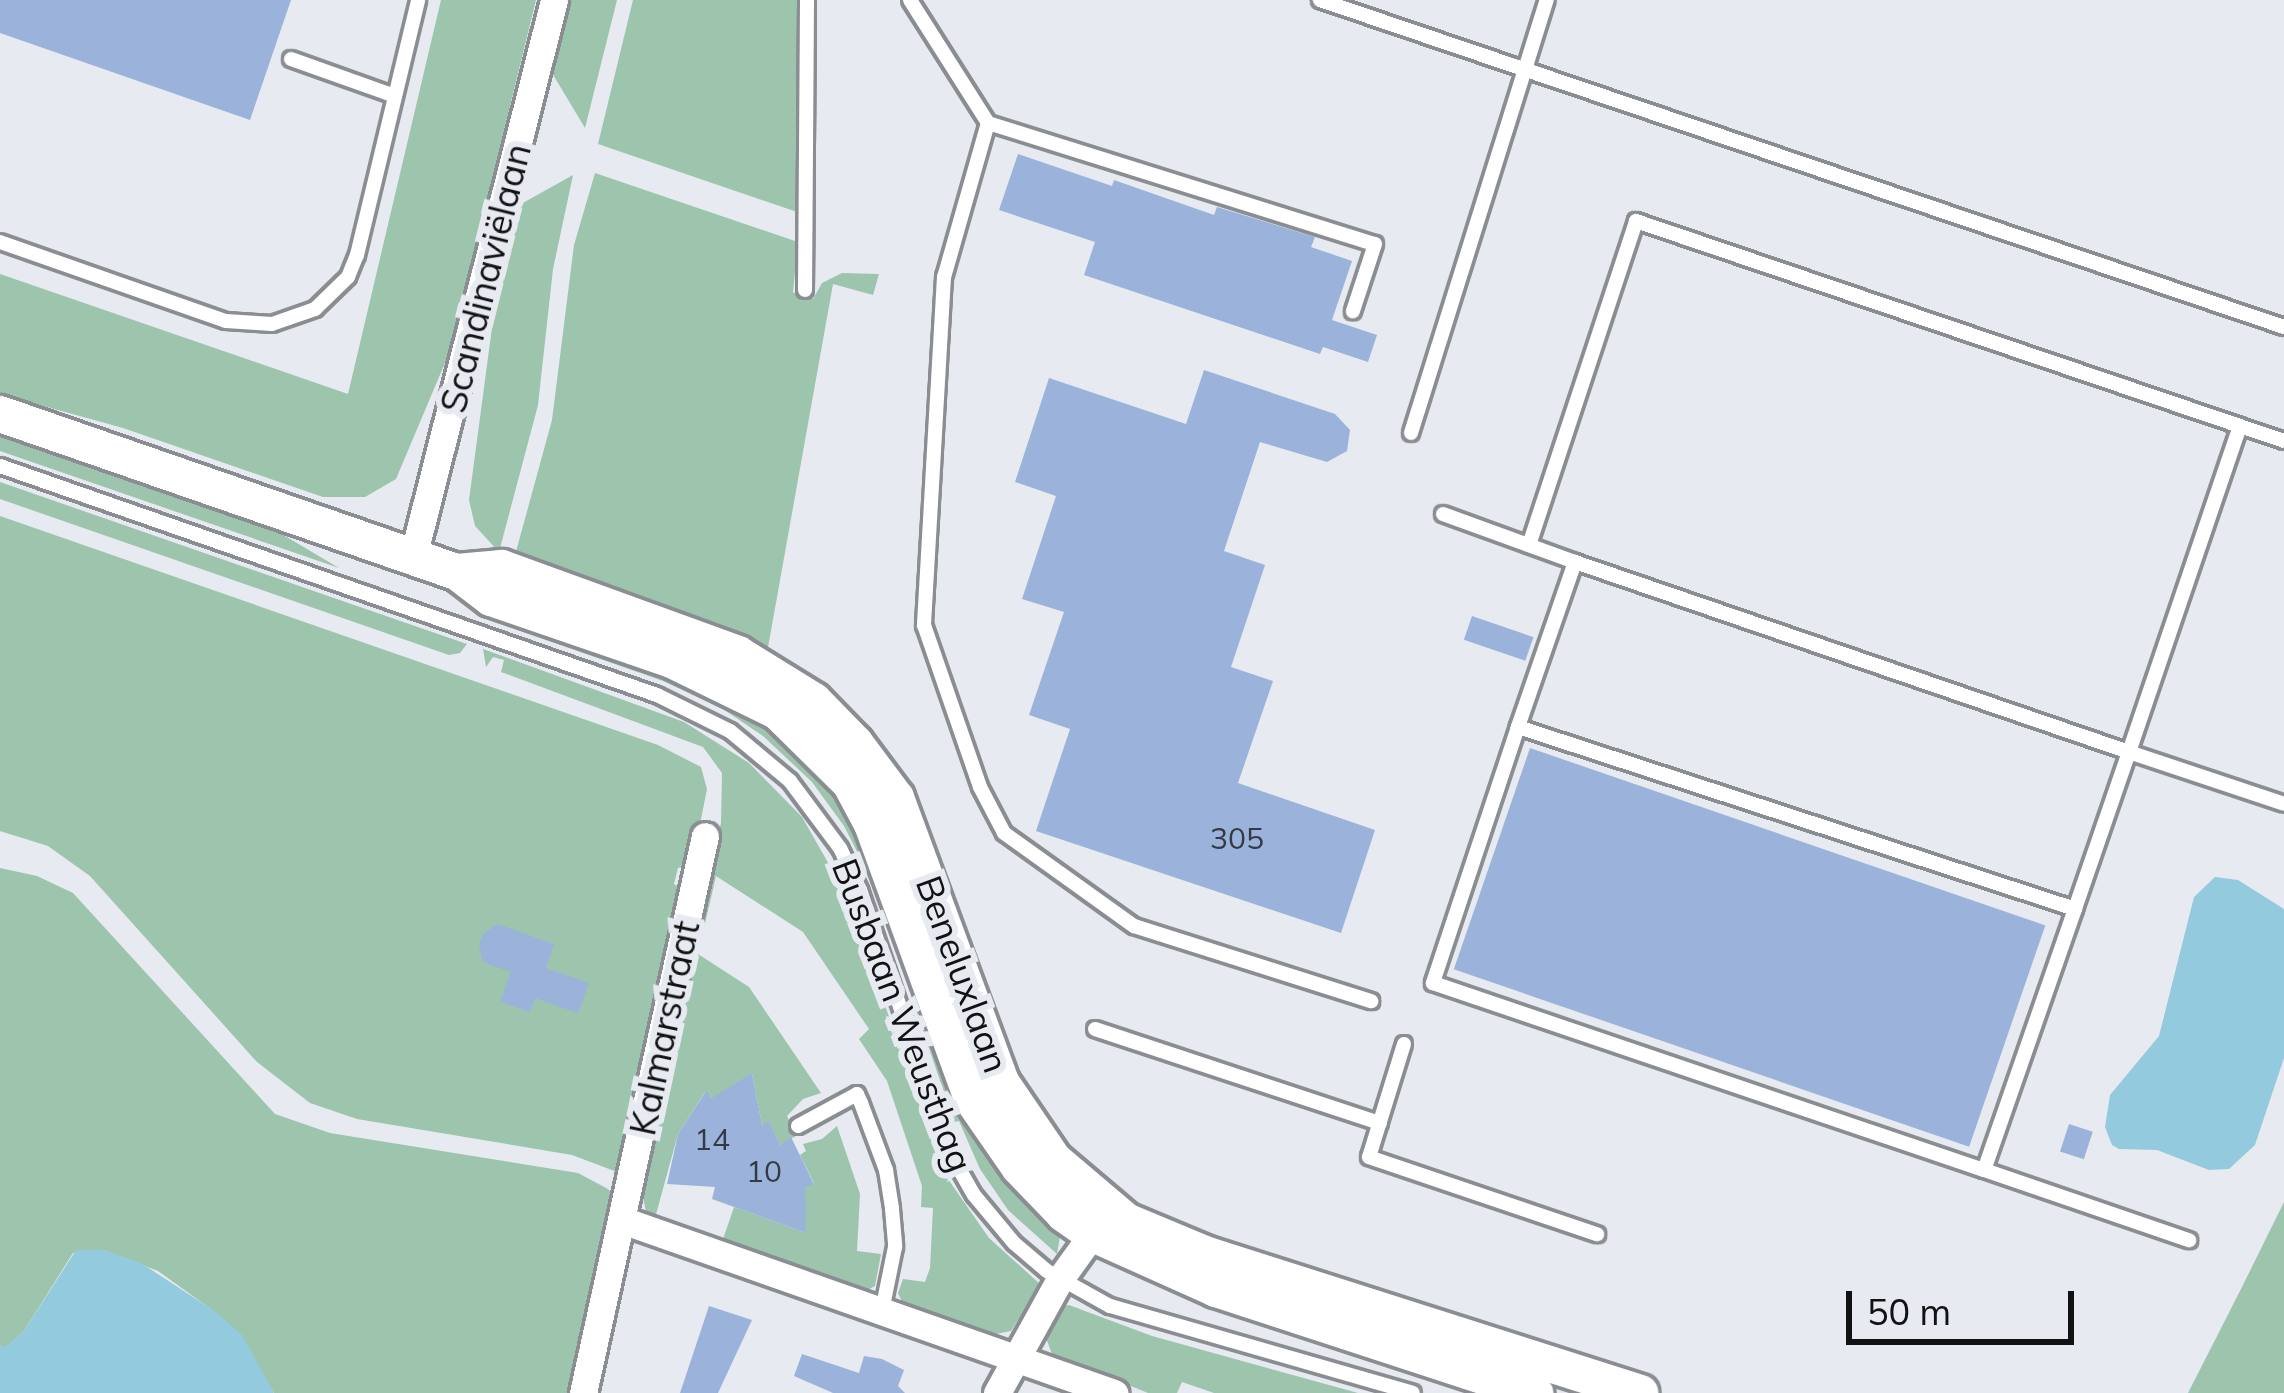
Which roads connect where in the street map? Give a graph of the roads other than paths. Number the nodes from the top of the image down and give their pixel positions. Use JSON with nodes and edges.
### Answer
{"nodes":[{"id":1,"x":418,"y":0,"type":"edge"},
{"id":2,"x":554,"y":0,"type":"edge"},
{"id":3,"x":808,"y":0,"type":"edge"},
{"id":4,"x":910,"y":0,"type":"edge"},
{"id":5,"x":1320,"y":0,"type":"edge"},
{"id":6,"x":1547,"y":0,"type":"edge"},
{"id":7,"x":291,"y":59,"type":"dead end"},
{"id":8,"x":1526,"y":68,"type":"junction"},
{"id":9,"x":395,"y":96,"type":"junction"},
{"id":10,"x":988,"y":123,"type":"junction"},
{"id":11,"x":0,"y":242,"type":"edge"},
{"id":12,"x":805,"y":290,"type":"dead end"},
{"id":13,"x":1353,"y":310,"type":"dead end"},
{"id":14,"x":2284,"y":327,"type":"edge"},
{"id":15,"x":0,"y":414,"type":"edge"},
{"id":16,"x":2240,"y":426,"type":"junction"},
{"id":17,"x":1411,"y":434,"type":"dead end"},
{"id":18,"x":2284,"y":441,"type":"edge"},
{"id":19,"x":0,"y":466,"type":"edge"},
{"id":20,"x":1443,"y":514,"type":"dead end"},
{"id":21,"x":1529,"y":545,"type":"junction"},
{"id":22,"x":413,"y":556,"type":"junction"},
{"id":23,"x":1575,"y":562,"type":"junction"},
{"id":24,"x":1518,"y":728,"type":"junction"},
{"id":25,"x":2129,"y":752,"type":"junction"},
{"id":26,"x":2284,"y":804,"type":"edge"},
{"id":27,"x":705,"y":836,"type":"dead end"},
{"id":28,"x":2075,"y":909,"type":"junction"},
{"id":29,"x":1371,"y":1001,"type":"dead end"},
{"id":30,"x":1094,"y":1028,"type":"dead end"},
{"id":31,"x":1404,"y":1043,"type":"dead end"},
{"id":32,"x":1380,"y":1123,"type":"junction"},
{"id":33,"x":798,"y":1126,"type":"dead end"},
{"id":34,"x":1984,"y":1171,"type":"junction"},
{"id":35,"x":622,"y":1220,"type":"junction"},
{"id":36,"x":1101,"y":1221,"type":"junction"},
{"id":37,"x":1597,"y":1234,"type":"dead end"},
{"id":38,"x":2189,"y":1240,"type":"dead end"},
{"id":39,"x":1060,"y":1279,"type":"junction"},
{"id":40,"x":883,"y":1311,"type":"junction"},
{"id":41,"x":1015,"y":1356,"type":"junction"},
{"id":42,"x":583,"y":1393,"type":"edge"},
{"id":43,"x":997,"y":1393,"type":"edge"},
{"id":44,"x":1114,"y":1393,"type":"edge"},
{"id":45,"x":1413,"y":1393,"type":"edge"},
{"id":46,"x":1535,"y":1393,"type":"edge"},
{"id":47,"x":1640,"y":1393,"type":"edge"}],
"edges":[{"from":1,"to":9,"type":"lane"},
{"from":2,"to":22,"type":"street","name":"Scandinaviëlaan"},
{"from":3,"to":12,"type":"lane"},
{"from":4,"to":10,"type":"lane"},
{"from":5,"to":8,"type":"lane"},
{"from":6,"to":8,"type":"lane"},
{"from":7,"to":9,"type":"lane"},
{"from":8,"to":14,"type":"lane"},
{"from":8,"to":17,"type":"lane"},
{"from":9,"to":11,"type":"lane"},
{"from":10,"to":13,"type":"lane"},
{"from":10,"to":29,"type":"lane"},
{"from":15,"to":22,"type":"street","name":"Beneluxlaan"},
{"from":16,"to":18,"type":"lane"},
{"from":16,"to":21,"type":"lane"},
{"from":16,"to":25,"type":"lane"},
{"from":19,"to":39,"type":"lane","name":"Busbaan Weusthag"},
{"from":20,"to":21,"type":"lane"},
{"from":21,"to":23,"type":"lane"},
{"from":22,"to":36,"type":"street","name":"Beneluxlaan"},
{"from":23,"to":24,"type":"lane"},
{"from":23,"to":25,"type":"lane"},
{"from":24,"to":28,"type":"lane"},
{"from":24,"to":34,"type":"lane"},
{"from":25,"to":26,"type":"lane"},
{"from":25,"to":28,"type":"lane"},
{"from":27,"to":35,"type":"street","name":"Kalmarstraat"},
{"from":28,"to":34,"type":"lane"},
{"from":30,"to":32,"type":"lane"},
{"from":31,"to":32,"type":"lane"},
{"from":32,"to":37,"type":"lane"},
{"from":33,"to":40,"type":"lane"},
{"from":34,"to":38,"type":"lane"},
{"from":35,"to":40,"type":"street"},
{"from":35,"to":42,"type":"street","name":"Kalmarstraat"},
{"from":36,"to":39,"type":"street"},
{"from":36,"to":46,"type":"street","name":"Beneluxlaan"},
{"from":36,"to":47,"type":"street","name":"Beneluxlaan"},
{"from":39,"to":41,"type":"street"},
{"from":39,"to":45,"type":"lane","name":"Busbaan Weusthag"},
{"from":40,"to":41,"type":"street"},
{"from":41,"to":43,"type":"street"},
{"from":41,"to":44,"type":"street"}]}
